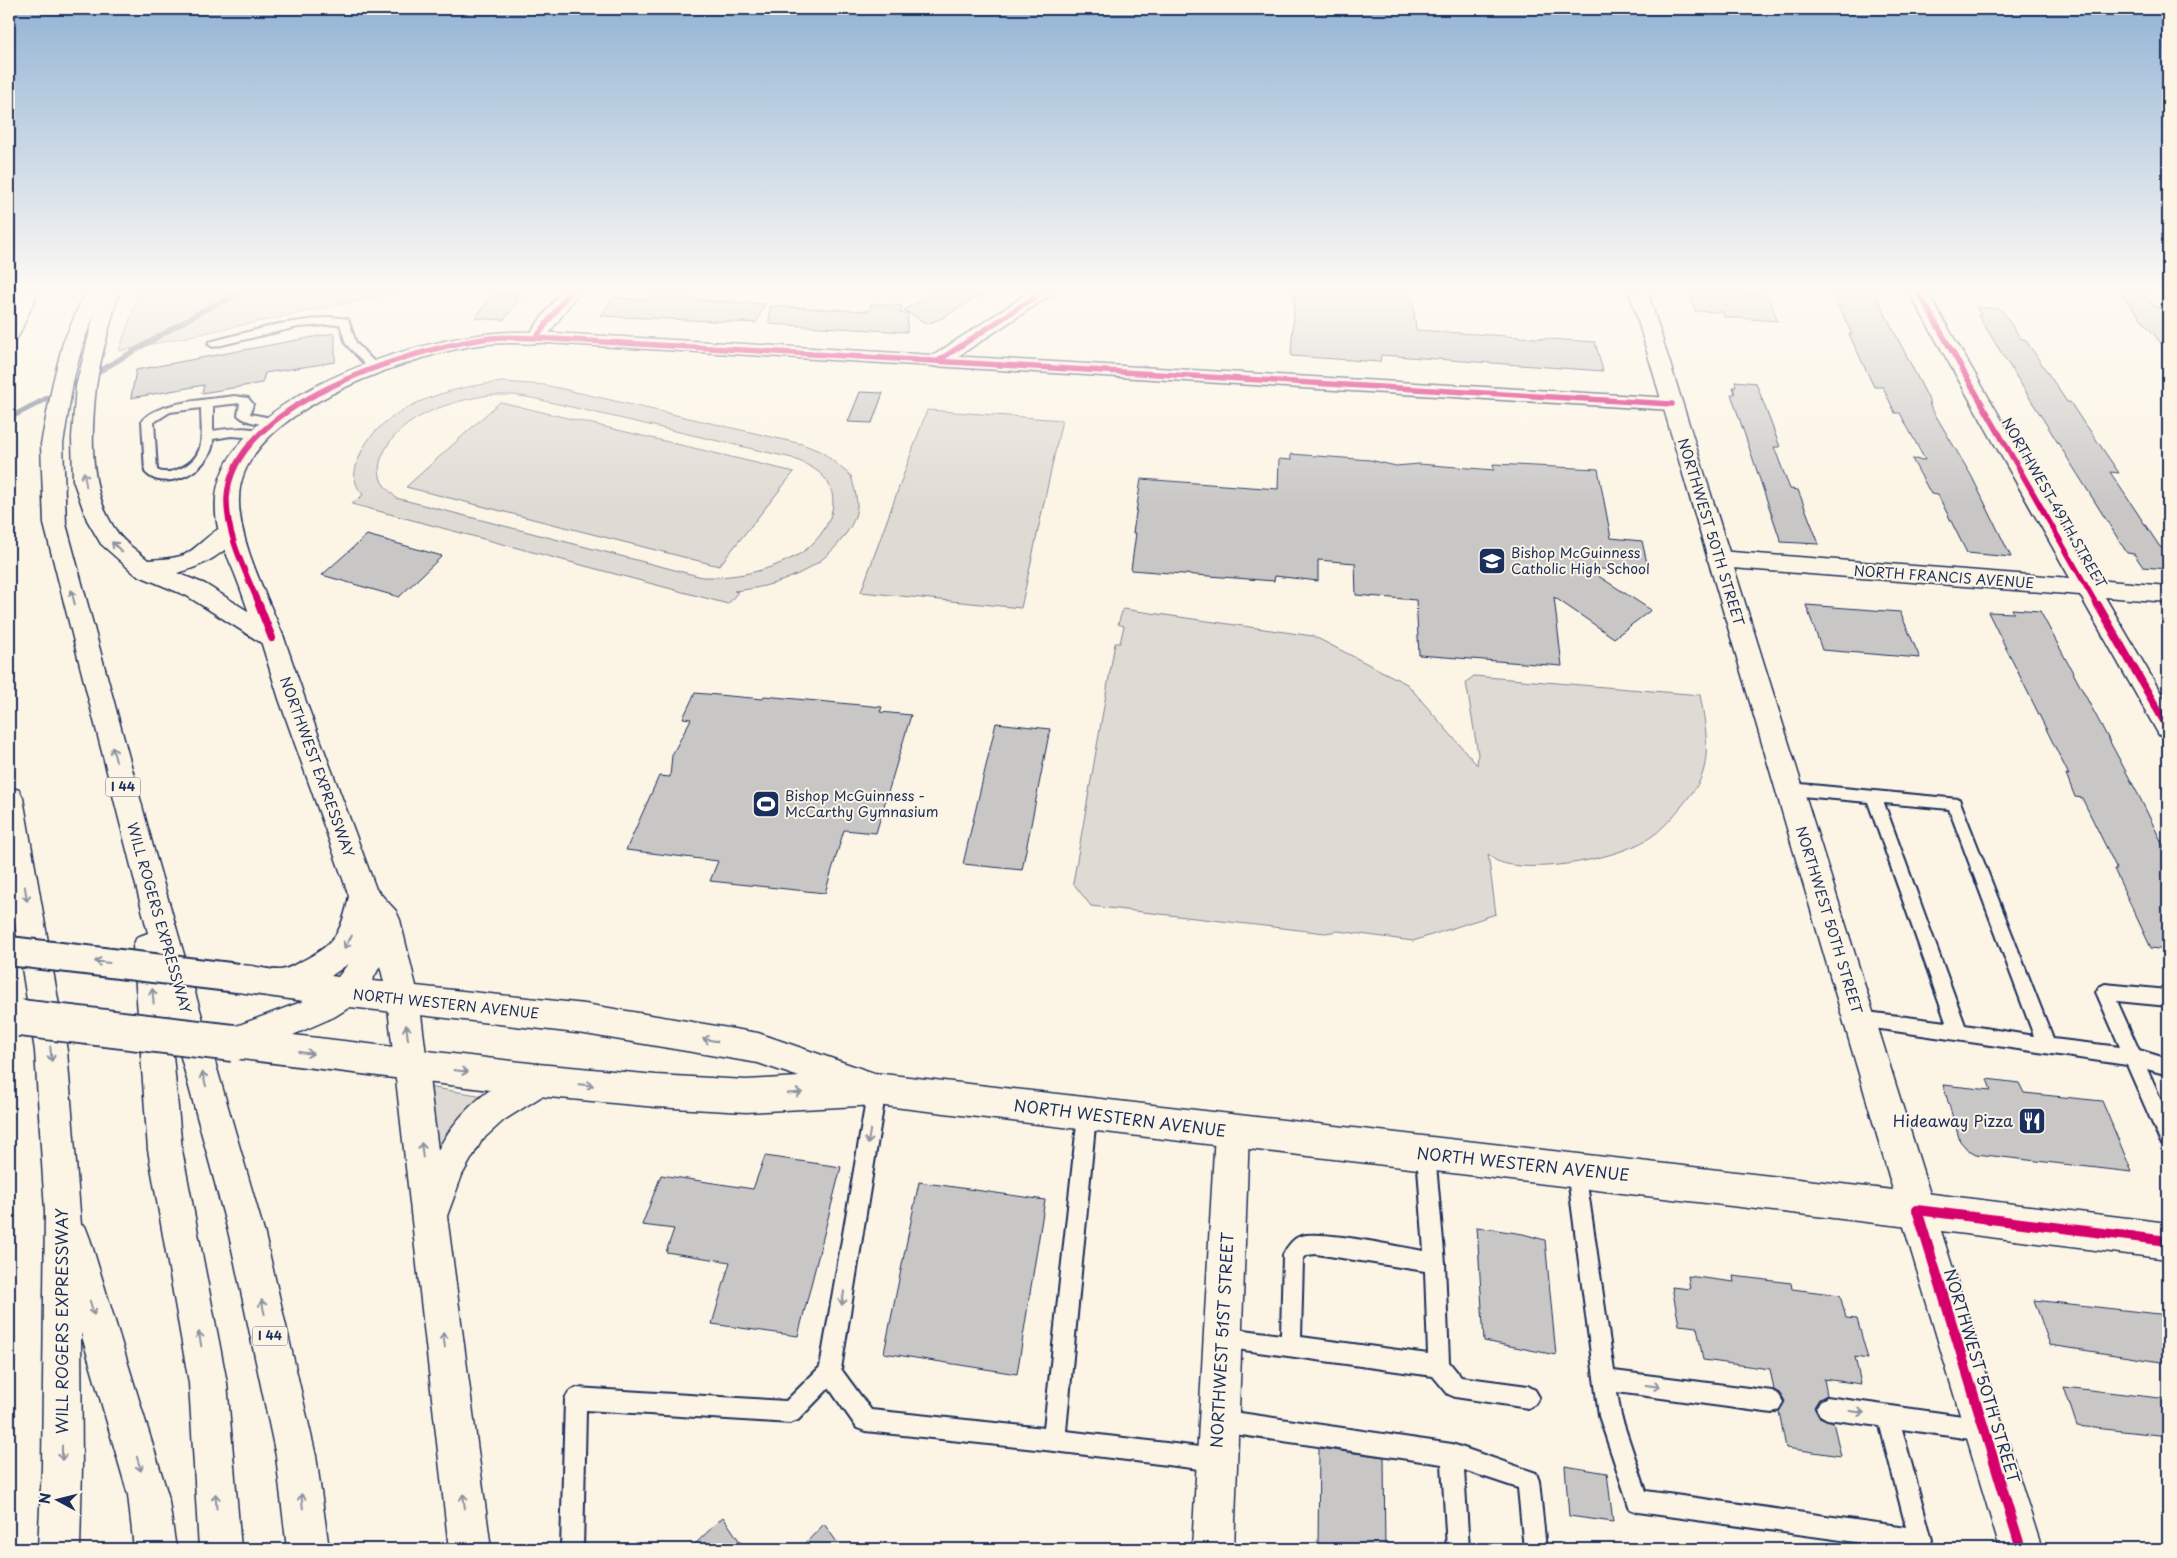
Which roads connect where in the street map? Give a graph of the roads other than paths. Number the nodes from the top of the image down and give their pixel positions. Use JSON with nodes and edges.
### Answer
{"nodes":[{"id":1,"x":68,"y":363,"type":"edge"},
{"id":2,"x":93,"y":363,"type":"edge"},
{"id":3,"x":369,"y":363,"type":"edge"},
{"id":4,"x":393,"y":363,"type":"edge"},
{"id":5,"x":967,"y":363,"type":"edge"},
{"id":6,"x":1660,"y":363,"type":"edge"},
{"id":7,"x":1959,"y":363,"type":"edge"},
{"id":8,"x":375,"y":369,"type":"junction"},
{"id":9,"x":207,"y":404,"type":"junction"},
{"id":10,"x":1672,"y":404,"type":"junction"},
{"id":11,"x":266,"y":428,"type":"junction"},
{"id":12,"x":207,"y":436,"type":"junction"},
{"id":13,"x":230,"y":531,"type":"junction"},
{"id":14,"x":1719,"y":559,"type":"junction"},
{"id":15,"x":143,"y":568,"type":"junction"},
{"id":16,"x":2088,"y":588,"type":"junction"},
{"id":17,"x":2168,"y":594,"type":"edge"},
{"id":18,"x":272,"y":638,"type":"junction"},
{"id":19,"x":2168,"y":728,"type":"edge"},
{"id":20,"x":1790,"y":789,"type":"junction"},
{"id":21,"x":1874,"y":796,"type":"junction"},
{"id":22,"x":9,"y":798,"type":"edge"},
{"id":23,"x":141,"y":854,"type":"junction"},
{"id":24,"x":364,"y":896,"type":"junction"},
{"id":25,"x":385,"y":920,"type":"junction"},
{"id":26,"x":9,"y":950,"type":"edge"},
{"id":27,"x":281,"y":985,"type":"junction"},
{"id":28,"x":343,"y":992,"type":"junction"},
{"id":29,"x":2168,"y":998,"type":"edge"},
{"id":30,"x":403,"y":999,"type":"junction"},
{"id":31,"x":9,"y":1016,"type":"edge"},
{"id":32,"x":1859,"y":1019,"type":"junction"},
{"id":33,"x":1959,"y":1034,"type":"junction"},
{"id":34,"x":249,"y":1041,"type":"junction"},
{"id":35,"x":2047,"y":1046,"type":"junction"},
{"id":36,"x":2133,"y":1057,"type":"junction"},
{"id":37,"x":412,"y":1065,"type":"junction"},
{"id":38,"x":2168,"y":1067,"type":"edge"},
{"id":39,"x":538,"y":1080,"type":"junction"},
{"id":40,"x":877,"y":1089,"type":"junction"},
{"id":41,"x":1087,"y":1115,"type":"junction"},
{"id":42,"x":1232,"y":1132,"type":"junction"},
{"id":43,"x":2168,"y":1137,"type":"edge"},
{"id":44,"x":1426,"y":1154,"type":"junction"},
{"id":45,"x":1576,"y":1170,"type":"junction"},
{"id":46,"x":1917,"y":1210,"type":"junction"},
{"id":47,"x":63,"y":1211,"type":"junction"},
{"id":48,"x":429,"y":1216,"type":"junction"},
{"id":49,"x":2168,"y":1241,"type":"edge"},
{"id":50,"x":1435,"y":1262,"type":"junction"},
{"id":51,"x":1222,"y":1337,"type":"junction"},
{"id":52,"x":1291,"y":1346,"type":"junction"},
{"id":53,"x":1439,"y":1366,"type":"junction"},
{"id":54,"x":830,"y":1372,"type":"junction"},
{"id":55,"x":1605,"y":1380,"type":"junction"},
{"id":56,"x":1528,"y":1397,"type":"dead end"},
{"id":57,"x":1772,"y":1402,"type":"dead end"},
{"id":58,"x":1826,"y":1408,"type":"dead end"},
{"id":59,"x":1888,"y":1416,"type":"junction"},
{"id":60,"x":1218,"y":1421,"type":"junction"},
{"id":61,"x":1984,"y":1430,"type":"junction"},
{"id":62,"x":1054,"y":1440,"type":"junction"},
{"id":63,"x":1452,"y":1455,"type":"junction"},
{"id":64,"x":1217,"y":1460,"type":"junction"},
{"id":65,"x":59,"y":1549,"type":"edge"},
{"id":66,"x":155,"y":1549,"type":"edge"},
{"id":67,"x":220,"y":1549,"type":"edge"},
{"id":68,"x":308,"y":1549,"type":"edge"},
{"id":69,"x":470,"y":1549,"type":"edge"},
{"id":70,"x":572,"y":1549,"type":"edge"},
{"id":71,"x":1213,"y":1549,"type":"edge"},
{"id":72,"x":1458,"y":1549,"type":"edge"},
{"id":73,"x":1535,"y":1549,"type":"edge"},
{"id":74,"x":2021,"y":1549,"type":"edge"}],
"edges":[{"from":23,"to":1,"type":"main road","name":"WILL ROGERS EXPRESSWAY","number":"I 44","one_way":true},
{"from":15,"to":2,"type":"main road","one_way":true},
{"from":3,"to":8,"type":"lane"},
{"from":4,"to":8,"type":"main road","name":"NORTHWEST EXPRESSWAY"},
{"from":5,"to":10,"type":"main road"},
{"from":6,"to":10,"type":"main road","name":"NORTHWEST 50TH STREET"},
{"from":7,"to":16,"type":"main road","name":"NORTHWEST 49TH STREET"},
{"from":8,"to":11,"type":"main road","name":"NORTHWEST EXPRESSWAY"},
{"from":9,"to":11,"type":"lane"},
{"from":9,"to":12,"type":"lane"},
{"from":9,"to":12,"type":"lane"},
{"from":10,"to":14,"type":"main road","name":"NORTHWEST 50TH STREET"},
{"from":11,"to":12,"type":"lane"},
{"from":11,"to":13,"type":"main road","name":"NORTHWEST EXPRESSWAY"},
{"from":13,"to":15,"type":"main road"},
{"from":13,"to":18,"type":"main road","name":"NORTHWEST EXPRESSWAY"},
{"from":14,"to":16,"type":"main road","name":"NORTH FRANCIS AVENUE"},
{"from":14,"to":20,"type":"main road","name":"NORTHWEST 50TH STREET"},
{"from":15,"to":18,"type":"main road"},
{"from":16,"to":17,"type":"main road","name":"NORTH FRANCIS AVENUE"},
{"from":16,"to":19,"type":"main road","name":"NORTHWEST 49TH STREET"},
{"from":18,"to":24,"type":"main road","name":"NORTHWEST EXPRESSWAY"},
{"from":20,"to":21,"type":"lane"},
{"from":20,"to":32,"type":"main road","name":"NORTHWEST 50TH STREET"},
{"from":21,"to":33,"type":"lane"},
{"from":21,"to":35,"type":"lane"},
{"from":22,"to":47,"type":"main road","name":"WILL ROGERS EXPRESSWAY","one_way":true},
{"from":67,"to":23,"type":"main road","one_way":true},
{"from":68,"to":23,"type":"main road","name":"WILL ROGERS EXPRESSWAY","number":"I 44","one_way":true},
{"from":24,"to":25,"type":"main road","name":"NORTHWEST EXPRESSWAY"},
{"from":24,"to":27,"type":"main road","one_way":true},
{"from":25,"to":28,"type":"main road"},
{"from":25,"to":30,"type":"main road","name":"NORTHWEST EXPRESSWAY"},
{"from":27,"to":26,"type":"main road","name":"NORTH WESTERN AVENUE","one_way":true,"bridge":true},
{"from":27,"to":28,"type":"main road","name":"NORTH WESTERN AVENUE"},
{"from":28,"to":30,"type":"main road","name":"NORTH WESTERN AVENUE"},
{"from":28,"to":34,"type":"main road"},
{"from":29,"to":36,"type":"lane"},
{"from":37,"to":30,"type":"main road","name":"NORTHWEST EXPRESSWAY","one_way":true},
{"from":40,"to":30,"type":"main road","name":"NORTH WESTERN AVENUE","one_way":true},
{"from":31,"to":34,"type":"main road","name":"NORTH WESTERN AVENUE","bridge":true},
{"from":32,"to":33,"type":"lane"},
{"from":32,"to":46,"type":"main road","name":"NORTHWEST 50TH STREET"},
{"from":33,"to":35,"type":"lane"},
{"from":34,"to":37,"type":"main road","name":"NORTH WESTERN AVENUE","one_way":true},
{"from":35,"to":36,"type":"lane"},
{"from":36,"to":38,"type":"lane"},
{"from":36,"to":43,"type":"lane"},
{"from":37,"to":39,"type":"main road","name":"NORTH WESTERN AVENUE","one_way":true},
{"from":48,"to":37,"type":"main road","name":"NORTHWEST EXPRESSWAY","one_way":true},
{"from":39,"to":40,"type":"main road","name":"NORTH WESTERN AVENUE","one_way":true},
{"from":39,"to":48,"type":"main road"},
{"from":40,"to":41,"type":"main road","name":"NORTH WESTERN AVENUE"},
{"from":40,"to":54,"type":"lane","one_way":true},
{"from":41,"to":42,"type":"main road","name":"NORTH WESTERN AVENUE"},
{"from":41,"to":62,"type":"lane"},
{"from":42,"to":44,"type":"main road","name":"NORTH WESTERN AVENUE"},
{"from":42,"to":51,"type":"main road","name":"NORTHWEST 51ST STREET"},
{"from":44,"to":45,"type":"main road","name":"NORTH WESTERN AVENUE"},
{"from":44,"to":50,"type":"lane"},
{"from":45,"to":46,"type":"main road","name":"NORTH WESTERN AVENUE"},
{"from":45,"to":55,"type":"lane"},
{"from":46,"to":49,"type":"main road","name":"NORTH WESTERN AVENUE"},
{"from":46,"to":61,"type":"main road","name":"NORTHWEST 50TH STREET"},
{"from":47,"to":65,"type":"main road","name":"WILL ROGERS EXPRESSWAY","one_way":true},
{"from":47,"to":66,"type":"main road","one_way":true},
{"from":69,"to":48,"type":"main road","name":"NORTHWEST EXPRESSWAY","one_way":true},
{"from":50,"to":52,"type":"lane"},
{"from":50,"to":53,"type":"lane"},
{"from":51,"to":52,"type":"lane"},
{"from":51,"to":60,"type":"main road","name":"NORTHWEST 51ST STREET"},
{"from":52,"to":53,"type":"lane"},
{"from":53,"to":56,"type":"lane"},
{"from":54,"to":62,"type":"lane"},
{"from":54,"to":70,"type":"lane"},
{"from":55,"to":57,"type":"lane","one_way":true},
{"from":55,"to":59,"type":"lane"},
{"from":58,"to":59,"type":"lane","one_way":true},
{"from":59,"to":61,"type":"lane"},
{"from":60,"to":63,"type":"lane"},
{"from":60,"to":64,"type":"main road","name":"NORTHWEST 51ST STREET"},
{"from":61,"to":74,"type":"main road","name":"NORTHWEST 50TH STREET"},
{"from":62,"to":64,"type":"lane"},
{"from":63,"to":72,"type":"lane"},
{"from":63,"to":73,"type":"lane"},
{"from":64,"to":71,"type":"main road","name":"NORTHWEST 51ST STREET"}]}
